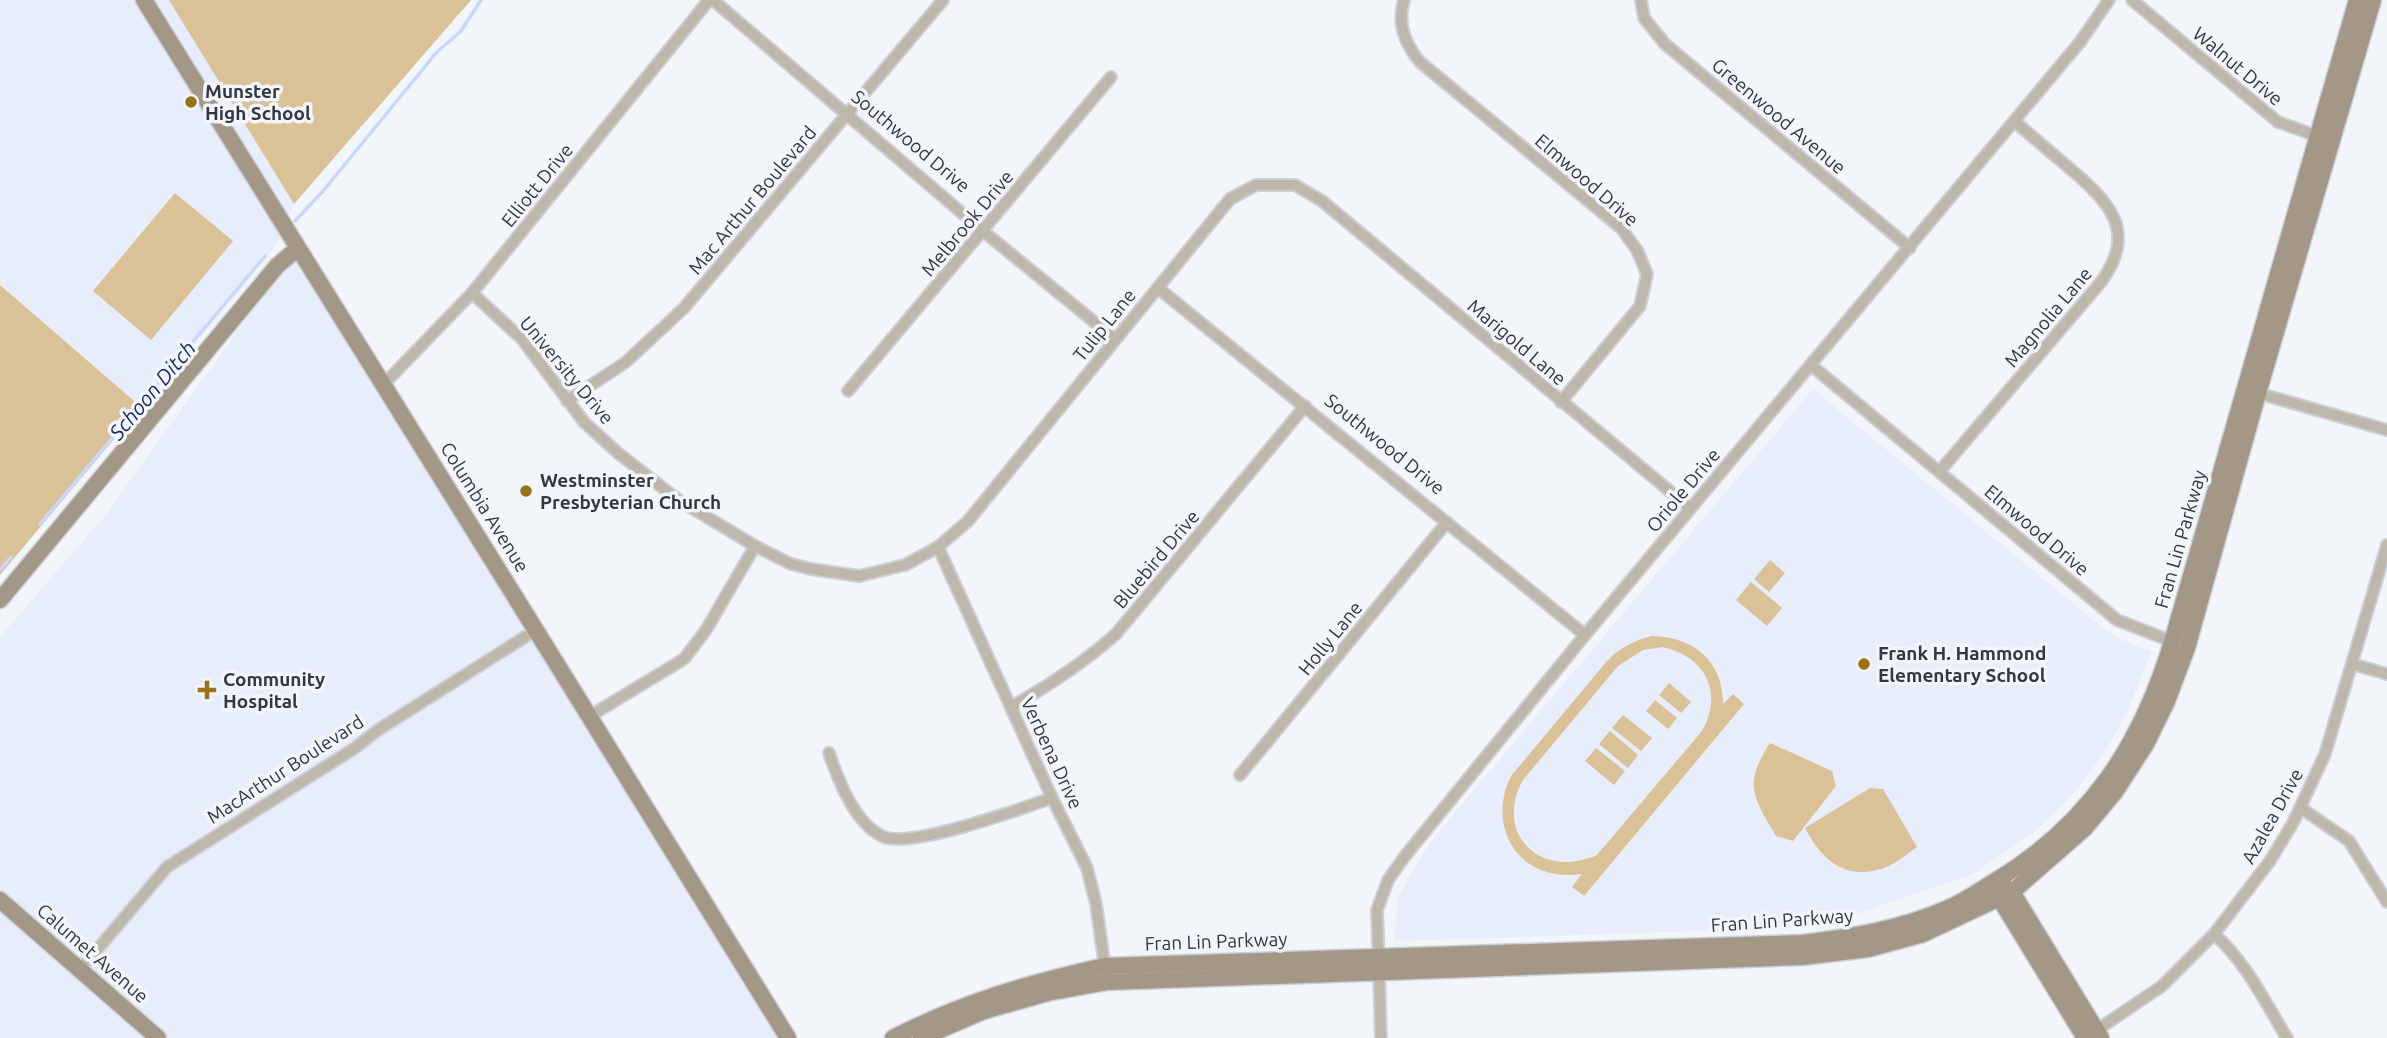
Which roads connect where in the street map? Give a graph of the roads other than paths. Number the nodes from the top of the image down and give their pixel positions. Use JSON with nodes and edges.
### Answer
{"nodes":[{"id":1,"x":144,"y":0,"type":"edge"},
{"id":2,"x":711,"y":0,"type":"edge"},
{"id":3,"x":943,"y":0,"type":"edge"},
{"id":4,"x":1640,"y":0,"type":"edge"},
{"id":5,"x":2109,"y":0,"type":"edge"},
{"id":6,"x":2132,"y":0,"type":"edge"},
{"id":7,"x":2357,"y":0,"type":"edge"},
{"id":8,"x":2373,"y":0,"type":"edge"},
{"id":9,"x":1403,"y":2,"type":"edge"},
{"id":10,"x":1111,"y":77,"type":"dead end"},
{"id":11,"x":847,"y":115,"type":"junction"},
{"id":12,"x":2014,"y":121,"type":"junction"},
{"id":13,"x":2325,"y":139,"type":"junction"},
{"id":14,"x":1322,"y":201,"type":"joint"},
{"id":15,"x":983,"y":231,"type":"junction"},
{"id":16,"x":1910,"y":248,"type":"junction"},
{"id":17,"x":297,"y":249,"type":"junction"},
{"id":18,"x":1158,"y":288,"type":"junction"},
{"id":19,"x":472,"y":293,"type":"junction"},
{"id":20,"x":1115,"y":339,"type":"junction"},
{"id":21,"x":1811,"y":365,"type":"junction"},
{"id":22,"x":384,"y":384,"type":"junction"},
{"id":23,"x":848,"y":391,"type":"dead end"},
{"id":24,"x":2251,"y":391,"type":"junction"},
{"id":25,"x":567,"y":401,"type":"junction"},
{"id":26,"x":1561,"y":401,"type":"junction"},
{"id":27,"x":1306,"y":406,"type":"junction"},
{"id":28,"x":2387,"y":430,"type":"edge"},
{"id":29,"x":1940,"y":471,"type":"junction"},
{"id":30,"x":1690,"y":508,"type":"junction"},
{"id":31,"x":1447,"y":522,"type":"junction"},
{"id":32,"x":2387,"y":545,"type":"edge"},
{"id":33,"x":755,"y":546,"type":"junction"},
{"id":34,"x":938,"y":547,"type":"junction"},
{"id":35,"x":0,"y":600,"type":"edge"},
{"id":36,"x":536,"y":630,"type":"junction"},
{"id":37,"x":1585,"y":635,"type":"junction"},
{"id":38,"x":2179,"y":645,"type":"junction"},
{"id":39,"x":2351,"y":664,"type":"junction"},
{"id":40,"x":2387,"y":674,"type":"edge"},
{"id":41,"x":1011,"y":707,"type":"junction"},
{"id":42,"x":590,"y":716,"type":"junction"},
{"id":43,"x":829,"y":753,"type":"dead end"},
{"id":44,"x":1240,"y":775,"type":"dead end"},
{"id":45,"x":1052,"y":798,"type":"junction"},
{"id":46,"x":2301,"y":808,"type":"junction"},
{"id":47,"x":1996,"y":881,"type":"junction"},
{"id":48,"x":2006,"y":896,"type":"junction"},
{"id":49,"x":0,"y":900,"type":"edge"},
{"id":50,"x":2387,"y":902,"type":"edge"},
{"id":51,"x":2214,"y":934,"type":"junction"},
{"id":52,"x":1378,"y":965,"type":"junction"},
{"id":53,"x":80,"y":970,"type":"junction"},
{"id":54,"x":1106,"y":974,"type":"junction"},
{"id":55,"x":2092,"y":1036,"type":"edge"},
{"id":56,"x":158,"y":1038,"type":"edge"},
{"id":57,"x":788,"y":1038,"type":"edge"},
{"id":58,"x":894,"y":1038,"type":"edge"},
{"id":59,"x":921,"y":1038,"type":"edge"},
{"id":60,"x":1381,"y":1038,"type":"edge"},
{"id":61,"x":2287,"y":1038,"type":"edge"}],
"edges":[{"from":1,"to":17,"type":"street","name":"Columbia Avenue"},
{"from":2,"to":11,"type":"street","name":"Southwood Drive"},
{"from":2,"to":19,"type":"street","name":"Elliott Drive"},
{"from":3,"to":11,"type":"street","name":"Mac Arthur Boulevard"},
{"from":4,"to":16,"type":"street","name":"Greenwood Avenue"},
{"from":5,"to":12,"type":"street","name":"Oriole Drive"},
{"from":6,"to":13,"type":"street","name":"Walnut Drive"},
{"from":7,"to":13,"type":"street","name":"Fran Lin Parkway"},
{"from":8,"to":13,"type":"street","name":"Fran Lin Parkway"},
{"from":9,"to":26,"type":"street","name":"Elmwood Drive"},
{"from":10,"to":15,"type":"street","name":"Melbrook Drive"},
{"from":11,"to":15,"type":"street","name":"Southwood Drive"},
{"from":11,"to":25,"type":"street","name":"Mac Arthur Boulevard"},
{"from":12,"to":16,"type":"street","name":"Oriole Drive"},
{"from":12,"to":29,"type":"street","name":"Magnolia Lane"},
{"from":13,"to":24,"type":"street","name":"Fran Lin Parkway"},
{"from":14,"to":18,"type":"street","name":"Tulip Lane"},
{"from":14,"to":26,"type":"street","name":"Marigold Lane"},
{"from":15,"to":20,"type":"street","name":"Southwood Drive"},
{"from":15,"to":23,"type":"street","name":"Melbrook Drive"},
{"from":16,"to":21,"type":"street","name":"Oriole Drive"},
{"from":17,"to":22,"type":"street","name":"Columbia Avenue"},
{"from":17,"to":35,"type":"street"},
{"from":18,"to":20,"type":"street","name":"Tulip Lane"},
{"from":18,"to":27,"type":"street","name":"Southwood Drive"},
{"from":19,"to":22,"type":"street","name":"Elliott Drive"},
{"from":19,"to":25,"type":"street","name":"University Drive"},
{"from":20,"to":34,"type":"street","name":"Tulip Lane"},
{"from":21,"to":29,"type":"street","name":"Elmwood Drive"},
{"from":21,"to":30,"type":"street","name":"Oriole Drive"},
{"from":22,"to":36,"type":"street","name":"Columbia Avenue"},
{"from":24,"to":28,"type":"street"},
{"from":24,"to":38,"type":"street","name":"Fran Lin Parkway"},
{"from":25,"to":33,"type":"street","name":"University Drive"},
{"from":26,"to":30,"type":"street","name":"Marigold Lane"},
{"from":27,"to":31,"type":"street","name":"Southwood Drive"},
{"from":27,"to":41,"type":"street","name":"Bluebird Drive"},
{"from":29,"to":38,"type":"street","name":"Elmwood Drive"},
{"from":30,"to":37,"type":"street","name":"Oriole Drive"},
{"from":31,"to":37,"type":"street","name":"Southwood Drive"},
{"from":31,"to":44,"type":"street","name":"Holly Lane"},
{"from":32,"to":39,"type":"street","name":"Azalea Drive"},
{"from":33,"to":34,"type":"street","name":"University Drive"},
{"from":33,"to":42,"type":"street"},
{"from":34,"to":41,"type":"street","name":"Verbena Drive"},
{"from":36,"to":42,"type":"street","name":"Columbia Avenue"},
{"from":36,"to":53,"type":"street","name":"MacArthur Boulevard"},
{"from":37,"to":52,"type":"street","name":"Oriole Drive"},
{"from":38,"to":47,"type":"street","name":"Fran Lin Parkway"},
{"from":38,"to":48,"type":"street","name":"Fran Lin Parkway"},
{"from":39,"to":40,"type":"street"},
{"from":39,"to":46,"type":"street","name":"Azalea Drive"},
{"from":41,"to":45,"type":"street","name":"Verbena Drive"},
{"from":42,"to":57,"type":"street","name":"Columbia Avenue"},
{"from":43,"to":45,"type":"street"},
{"from":45,"to":54,"type":"street","name":"Verbena Drive"},
{"from":46,"to":50,"type":"street"},
{"from":46,"to":51,"type":"street","name":"Azalea Drive"},
{"from":47,"to":48,"type":"street"},
{"from":47,"to":52,"type":"street","name":"Fran Lin Parkway"},
{"from":48,"to":52,"type":"street","name":"Fran Lin Parkway"},
{"from":48,"to":55,"type":"street"},
{"from":49,"to":53,"type":"street","name":"Calumet Avenue"},
{"from":51,"to":55,"type":"street","name":"Azalea Drive"},
{"from":51,"to":61,"type":"street"},
{"from":52,"to":54,"type":"street","name":"Fran Lin Parkway"},
{"from":52,"to":60,"type":"street","name":"Oriole Drive"},
{"from":53,"to":56,"type":"street","name":"Calumet Avenue"},
{"from":54,"to":58,"type":"street","name":"Fran Lin Parkway"},
{"from":54,"to":59,"type":"street","name":"Fran Lin Parkway"}]}
